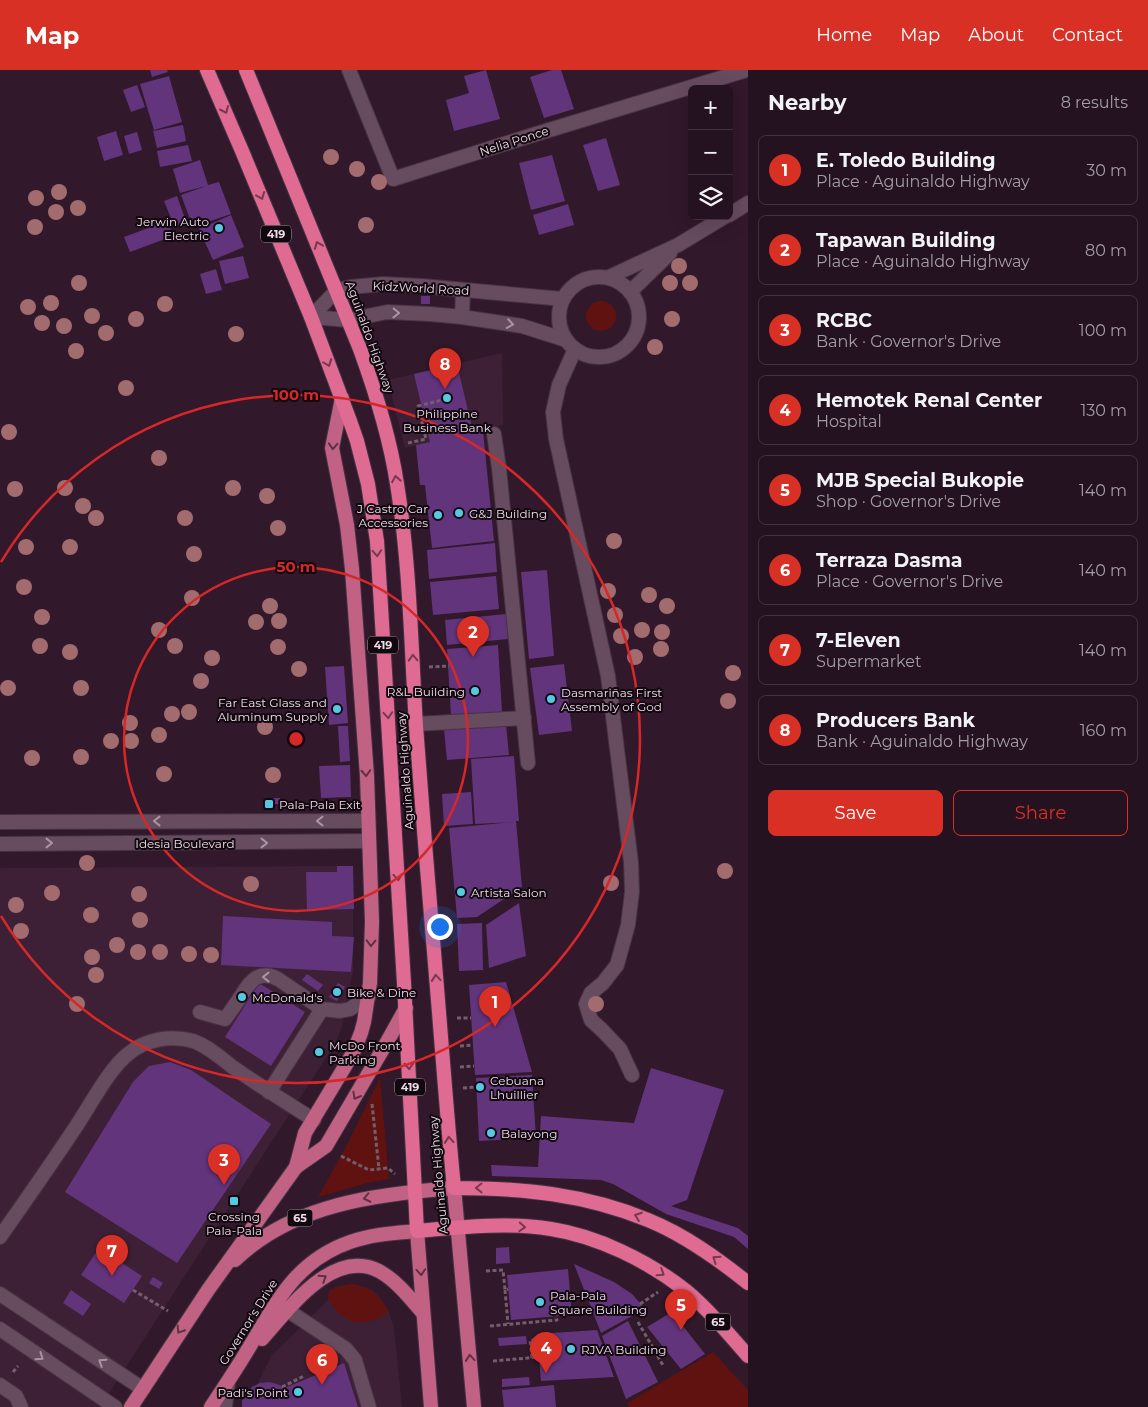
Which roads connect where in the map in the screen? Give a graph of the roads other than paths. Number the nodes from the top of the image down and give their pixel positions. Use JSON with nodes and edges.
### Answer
{"nodes":[{"id":1,"x":207,"y":70,"type":"edge"},
{"id":2,"x":246,"y":70,"type":"edge"},
{"id":3,"x":349,"y":70,"type":"edge"},
{"id":4,"x":747,"y":70,"type":"edge"},
{"id":5,"x":748,"y":203,"type":"edge"},
{"id":6,"x":733,"y":212,"type":"edge"},
{"id":7,"x":720,"y":220,"type":"edge"},
{"id":8,"x":678,"y":246,"type":"junction"},
{"id":9,"x":609,"y":277,"type":"junction"},
{"id":10,"x":337,"y":290,"type":"junction"},
{"id":11,"x":463,"y":290,"type":"junction"},
{"id":12,"x":631,"y":292,"type":"junction"},
{"id":13,"x":563,"y":299,"type":"junction"},
{"id":14,"x":311,"y":317,"type":"junction"},
{"id":15,"x":462,"y":317,"type":"junction"},
{"id":16,"x":348,"y":320,"type":"junction"},
{"id":17,"x":571,"y":344,"type":"junction"},
{"id":18,"x":342,"y":398,"type":"junction"},
{"id":19,"x":494,"y":434,"type":"dead end"},
{"id":20,"x":524,"y":718,"type":"junction"},
{"id":21,"x":416,"y":724,"type":"junction"},
{"id":22,"x":528,"y":763,"type":"dead end"},
{"id":23,"x":368,"y":821,"type":"junction"},
{"id":24,"x":0,"y":822,"type":"edge"},
{"id":25,"x":369,"y":841,"type":"junction"},
{"id":26,"x":0,"y":844,"type":"edge"},
{"id":27,"x":369,"y":996,"type":"junction"},
{"id":28,"x":406,"y":1008,"type":"junction"},
{"id":29,"x":322,"y":1009,"type":"junction"},
{"id":30,"x":200,"y":1012,"type":"dead end"},
{"id":31,"x":632,"y":1075,"type":"dead end"},
{"id":32,"x":269,"y":1092,"type":"junction"},
{"id":33,"x":314,"y":1120,"type":"junction"},
{"id":34,"x":296,"y":1167,"type":"junction"},
{"id":35,"x":454,"y":1188,"type":"junction"},
{"id":36,"x":415,"y":1191,"type":"junction"},
{"id":37,"x":458,"y":1228,"type":"junction"},
{"id":38,"x":417,"y":1231,"type":"junction"},
{"id":39,"x":0,"y":1237,"type":"edge"},
{"id":40,"x":748,"y":1283,"type":"edge"},
{"id":41,"x":208,"y":1290,"type":"junction"},
{"id":42,"x":0,"y":1294,"type":"edge"},
{"id":43,"x":282,"y":1307,"type":"junction"},
{"id":44,"x":423,"y":1313,"type":"junction"},
{"id":45,"x":0,"y":1330,"type":"edge"},
{"id":46,"x":748,"y":1356,"type":"edge"},
{"id":47,"x":228,"y":1382,"type":"junction"},
{"id":48,"x":0,"y":1385,"type":"edge"},
{"id":49,"x":143,"y":1389,"type":"junction"},
{"id":50,"x":21,"y":1407,"type":"edge"},
{"id":51,"x":115,"y":1407,"type":"edge"},
{"id":52,"x":131,"y":1407,"type":"edge"},
{"id":53,"x":211,"y":1407,"type":"edge"},
{"id":54,"x":225,"y":1407,"type":"edge"},
{"id":55,"x":369,"y":1407,"type":"edge"},
{"id":56,"x":431,"y":1407,"type":"edge"},
{"id":57,"x":474,"y":1407,"type":"edge"}],
"edges":[{"from":1,"to":14,"type":"highway","name":"Aguinaldo Highway","number":"419","one_way":true},
{"from":10,"to":2,"type":"highway","name":"Aguinaldo Highway","number":"419","one_way":true},
{"from":3,"to":4,"type":"street","name":"Nelia Ponce"},
{"from":5,"to":6,"type":"street"},
{"from":7,"to":8,"type":"street"},
{"from":8,"to":9,"type":"street"},
{"from":8,"to":12,"type":"street"},
{"from":9,"to":12,"type":"street"},
{"from":9,"to":13,"type":"street"},
{"from":10,"to":11,"type":"street","name":"KidzWorld Road"},
{"from":10,"to":14,"type":"street"},
{"from":10,"to":16,"type":"highway","name":"Aguinaldo Highway","number":"419"},
{"from":11,"to":13,"type":"street","name":"KidzWorld Road"},
{"from":11,"to":15,"type":"street"},
{"from":12,"to":17,"type":"street"},
{"from":13,"to":17,"type":"street"},
{"from":14,"to":16,"type":"street","name":"KidzWorld Road"},
{"from":14,"to":18,"type":"highway","name":"Aguinaldo Highway","number":"419","one_way":true},
{"from":16,"to":15,"type":"street","name":"KidzWorld Road","one_way":true},
{"from":15,"to":17,"type":"street","name":"KidzWorld Road","one_way":true},
{"from":21,"to":16,"type":"highway","name":"Aguinaldo Highway","number":"419","one_way":true},
{"from":17,"to":31,"type":"street"},
{"from":18,"to":23,"type":"main road","number":"419","one_way":true},
{"from":18,"to":28,"type":"highway","name":"Aguinaldo Highway","number":"419","one_way":true},
{"from":19,"to":20,"type":"street"},
{"from":20,"to":21,"type":"street"},
{"from":20,"to":22,"type":"street"},
{"from":35,"to":21,"type":"highway","name":"Aguinaldo Highway","number":"419","one_way":true},
{"from":23,"to":24,"type":"street","name":"Idesia Boulevard","one_way":true},
{"from":23,"to":25,"type":"main road","number":"419"},
{"from":26,"to":25,"type":"street","name":"Idesia Boulevard","one_way":true},
{"from":25,"to":27,"type":"main road","number":"419","one_way":true},
{"from":27,"to":29,"type":"street"},
{"from":27,"to":33,"type":"main road","number":"65"},
{"from":28,"to":34,"type":"main road","number":"65","one_way":true},
{"from":28,"to":36,"type":"highway","name":"Aguinaldo Highway","number":"419","one_way":true},
{"from":29,"to":30,"type":"street","one_way":true},
{"from":29,"to":32,"type":"street"},
{"from":32,"to":33,"type":"street"},
{"from":32,"to":39,"type":"street"},
{"from":33,"to":34,"type":"main road","number":"65"},
{"from":34,"to":41,"type":"main road","number":"65"},
{"from":35,"to":36,"type":"main road","number":"65"},
{"from":35,"to":37,"type":"main road","name":"Aguinaldo Highway","number":"419"},
{"from":40,"to":35,"type":"highway","number":"65","one_way":true},
{"from":36,"to":38,"type":"highway","name":"Aguinaldo Highway","number":"419"},
{"from":36,"to":41,"type":"main road","number":"65","one_way":true},
{"from":37,"to":38,"type":"highway","name":"Governor's Drive","number":"65"},
{"from":37,"to":46,"type":"highway","name":"Governor's Drive","number":"65","one_way":true},
{"from":57,"to":37,"type":"main road","name":"Aguinaldo Highway","number":"419","one_way":true},
{"from":38,"to":43,"type":"main road","name":"Governor's Drive","number":"65"},
{"from":38,"to":44,"type":"main road","name":"Aguinaldo Highway","number":"419","one_way":true},
{"from":41,"to":49,"type":"main road","number":"65","one_way":true},
{"from":49,"to":42,"type":"street","one_way":true},
{"from":43,"to":44,"type":"main road","one_way":true},
{"from":43,"to":47,"type":"main road","name":"Governor's Drive"},
{"from":43,"to":55,"type":"street"},
{"from":44,"to":56,"type":"main road","name":"Aguinaldo Highway","number":"419"},
{"from":45,"to":51,"type":"street","one_way":true},
{"from":47,"to":53,"type":"main road","name":"Governor's Drive"},
{"from":47,"to":54,"type":"street"},
{"from":48,"to":50,"type":"street"},
{"from":49,"to":52,"type":"main road","number":"65"}]}
